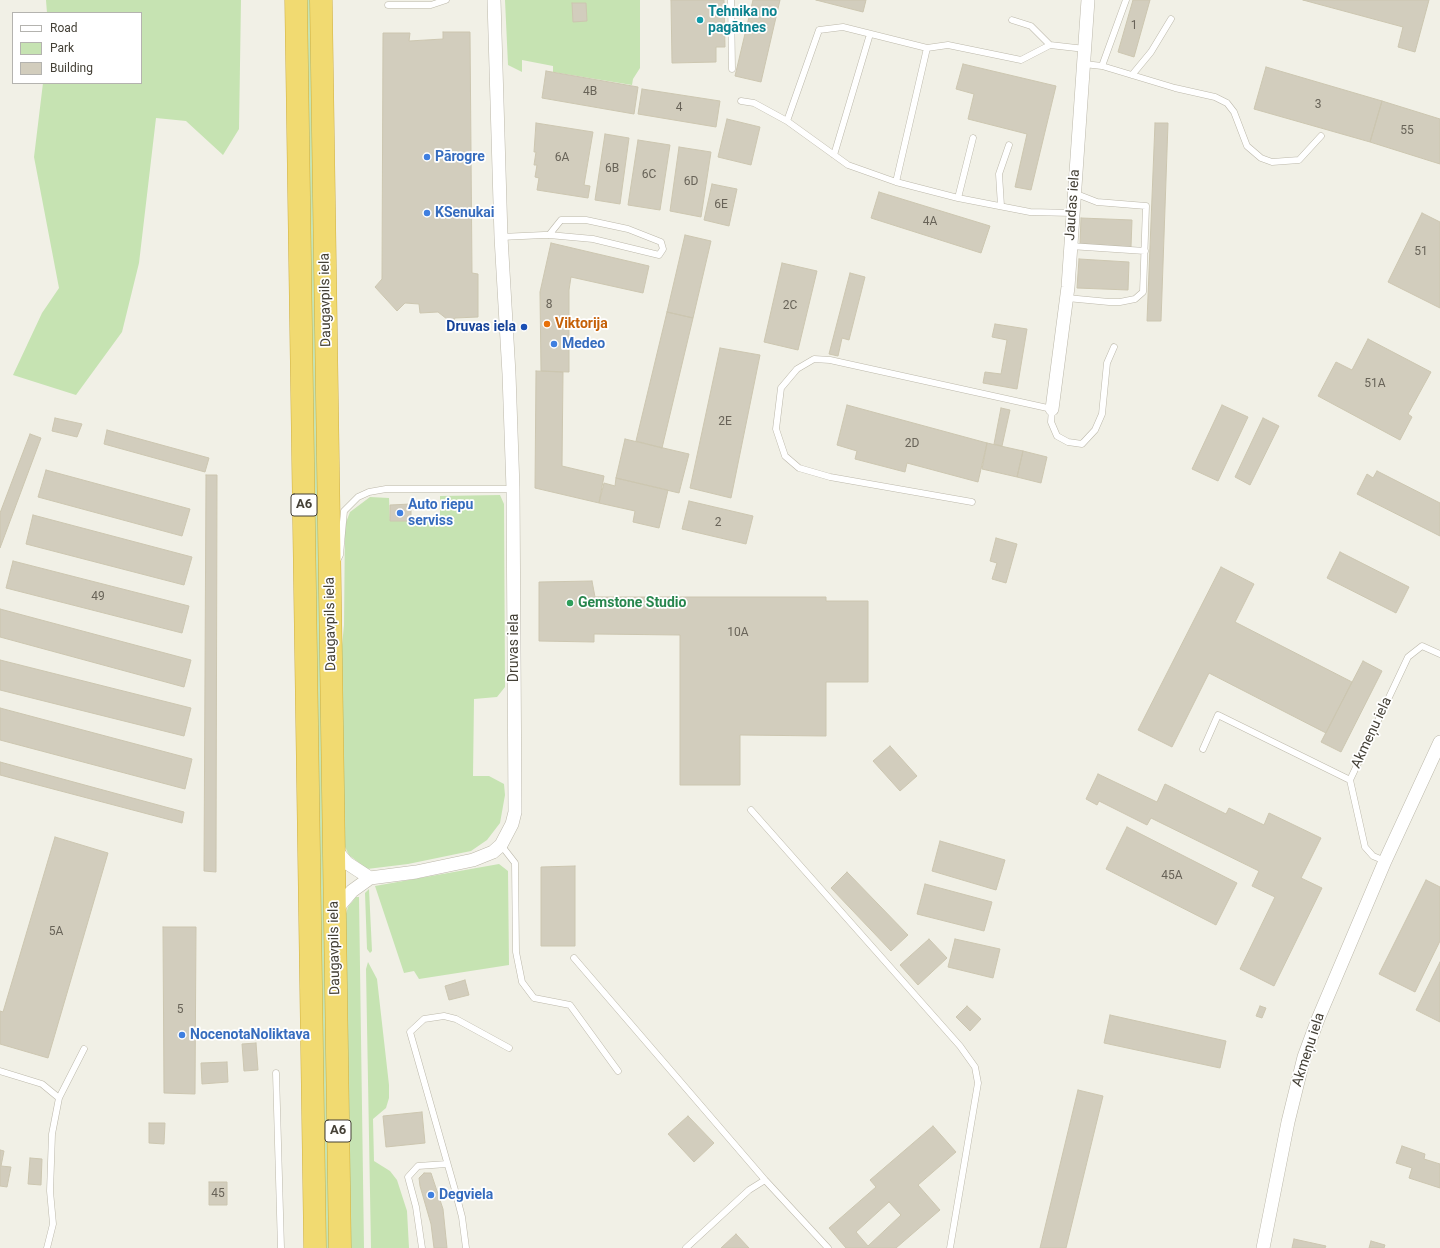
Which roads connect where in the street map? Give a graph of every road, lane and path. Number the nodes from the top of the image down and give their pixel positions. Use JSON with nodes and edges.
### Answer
{"nodes":[{"id":1,"x":296,"y":0,"type":"edge"},
{"id":2,"x":321,"y":0,"type":"edge"},
{"id":3,"x":446,"y":0,"type":"edge"},
{"id":4,"x":494,"y":0,"type":"edge"},
{"id":5,"x":731,"y":0,"type":"edge"},
{"id":6,"x":1088,"y":0,"type":"edge"},
{"id":7,"x":1126,"y":0,"type":"edge"},
{"id":8,"x":388,"y":5,"type":"dead end"},
{"id":9,"x":1171,"y":19,"type":"dead end"},
{"id":10,"x":1012,"y":20,"type":"dead end"},
{"id":11,"x":870,"y":34,"type":"junction"},
{"id":12,"x":1050,"y":46,"type":"junction"},
{"id":13,"x":927,"y":48,"type":"junction"},
{"id":14,"x":1085,"y":49,"type":"junction"},
{"id":15,"x":1084,"y":64,"type":"junction"},
{"id":16,"x":1102,"y":66,"type":"junction"},
{"id":17,"x":732,"y":69,"type":"dead end"},
{"id":18,"x":1132,"y":75,"type":"junction"},
{"id":19,"x":741,"y":101,"type":"dead end"},
{"id":20,"x":787,"y":121,"type":"junction"},
{"id":21,"x":1321,"y":136,"type":"dead end"},
{"id":22,"x":973,"y":138,"type":"dead end"},
{"id":23,"x":1009,"y":145,"type":"dead end"},
{"id":24,"x":834,"y":155,"type":"junction"},
{"id":25,"x":896,"y":182,"type":"junction"},
{"id":26,"x":1074,"y":192,"type":"junction"},
{"id":27,"x":958,"y":198,"type":"junction"},
{"id":28,"x":1001,"y":206,"type":"junction"},
{"id":29,"x":1072,"y":213,"type":"junction"},
{"id":30,"x":549,"y":235,"type":"junction"},
{"id":31,"x":501,"y":237,"type":"junction"},
{"id":32,"x":1070,"y":246,"type":"junction"},
{"id":33,"x":1145,"y":251,"type":"junction"},
{"id":34,"x":1067,"y":298,"type":"junction"},
{"id":35,"x":1114,"y":346,"type":"dead end"},
{"id":36,"x":1052,"y":410,"type":"junction"},
{"id":37,"x":513,"y":489,"type":"junction"},
{"id":38,"x":972,"y":502,"type":"dead end"},
{"id":39,"x":330,"y":573,"type":"junction"},
{"id":40,"x":1440,"y":654,"type":"edge"},
{"id":41,"x":1440,"y":742,"type":"edge"},
{"id":42,"x":1203,"y":749,"type":"dead end"},
{"id":43,"x":1350,"y":780,"type":"junction"},
{"id":44,"x":751,"y":810,"type":"dead end"},
{"id":45,"x":501,"y":845,"type":"junction"},
{"id":46,"x":334,"y":848,"type":"junction"},
{"id":47,"x":1385,"y":861,"type":"junction"},
{"id":48,"x":370,"y":878,"type":"junction"},
{"id":49,"x":335,"y":911,"type":"junction"},
{"id":50,"x":574,"y":958,"type":"dead end"},
{"id":51,"x":509,"y":1048,"type":"dead end"},
{"id":52,"x":84,"y":1049,"type":"dead end"},
{"id":53,"x":618,"y":1070,"type":"dead end"},
{"id":54,"x":0,"y":1072,"type":"edge"},
{"id":55,"x":276,"y":1073,"type":"dead end"},
{"id":56,"x":59,"y":1098,"type":"junction"},
{"id":57,"x":447,"y":1164,"type":"junction"},
{"id":58,"x":766,"y":1180,"type":"junction"},
{"id":59,"x":47,"y":1248,"type":"edge"},
{"id":60,"x":282,"y":1248,"type":"edge"},
{"id":61,"x":314,"y":1248,"type":"edge"},
{"id":62,"x":340,"y":1248,"type":"edge"},
{"id":63,"x":422,"y":1248,"type":"edge"},
{"id":64,"x":466,"y":1248,"type":"edge"},
{"id":65,"x":686,"y":1248,"type":"edge"},
{"id":66,"x":828,"y":1248,"type":"edge"},
{"id":67,"x":950,"y":1248,"type":"edge"},
{"id":68,"x":1263,"y":1248,"type":"edge"}],
"edges":[{"from":1,"to":61,"type":"highway","name":"Daugavpils iela","number":"A6"},
{"from":2,"to":39,"type":"highway","name":"Daugavpils iela","number":"A6"},
{"from":3,"to":8,"type":"lane"},
{"from":4,"to":31,"type":"street","name":"Druvas iela"},
{"from":5,"to":17,"type":"lane"},
{"from":6,"to":14,"type":"street","name":"Jaudas iela"},
{"from":7,"to":16,"type":"lane"},
{"from":9,"to":18,"type":"lane"},
{"from":10,"to":12,"type":"lane"},
{"from":11,"to":13,"type":"lane"},
{"from":11,"to":20,"type":"lane"},
{"from":11,"to":24,"type":"lane"},
{"from":12,"to":13,"type":"lane"},
{"from":12,"to":14,"type":"lane"},
{"from":13,"to":25,"type":"lane"},
{"from":14,"to":15,"type":"street","name":"Jaudas iela"},
{"from":15,"to":16,"type":"lane"},
{"from":15,"to":26,"type":"street","name":"Jaudas iela"},
{"from":16,"to":18,"type":"lane"},
{"from":18,"to":21,"type":"lane"},
{"from":19,"to":20,"type":"lane"},
{"from":20,"to":24,"type":"lane"},
{"from":22,"to":27,"type":"lane"},
{"from":23,"to":28,"type":"lane"},
{"from":24,"to":25,"type":"lane"},
{"from":25,"to":27,"type":"lane"},
{"from":26,"to":29,"type":"street","name":"Jaudas iela"},
{"from":26,"to":33,"type":"lane"},
{"from":27,"to":28,"type":"lane"},
{"from":28,"to":29,"type":"lane"},
{"from":29,"to":32,"type":"street","name":"Jaudas iela"},
{"from":30,"to":30,"type":"lane"},
{"from":30,"to":31,"type":"lane"},
{"from":31,"to":37,"type":"street","name":"Druvas iela"},
{"from":32,"to":33,"type":"lane"},
{"from":32,"to":34,"type":"street","name":"Jaudas iela"},
{"from":33,"to":34,"type":"lane"},
{"from":34,"to":36,"type":"street","name":"Jaudas iela"},
{"from":35,"to":36,"type":"lane"},
{"from":36,"to":38,"type":"lane"},
{"from":37,"to":39,"type":"lane"},
{"from":37,"to":45,"type":"street","name":"Druvas iela"},
{"from":39,"to":46,"type":"highway","name":"Daugavpils iela","number":"A6"},
{"from":40,"to":43,"type":"lane","name":"Akmeņu iela"},
{"from":41,"to":47,"type":"street","name":"Akmeņu iela"},
{"from":42,"to":43,"type":"lane"},
{"from":43,"to":47,"type":"lane","name":"Akmeņu iela"},
{"from":44,"to":67,"type":"lane"},
{"from":45,"to":48,"type":"street"},
{"from":45,"to":53,"type":"lane"},
{"from":46,"to":48,"type":"street"},
{"from":46,"to":49,"type":"highway","name":"Daugavpils iela","number":"A6"},
{"from":47,"to":68,"type":"street","name":"Akmeņu iela"},
{"from":48,"to":49,"type":"street"},
{"from":49,"to":62,"type":"highway","name":"Daugavpils iela","number":"A6"},
{"from":50,"to":58,"type":"lane"},
{"from":51,"to":57,"type":"lane"},
{"from":52,"to":56,"type":"lane"},
{"from":54,"to":56,"type":"lane"},
{"from":55,"to":60,"type":"lane"},
{"from":56,"to":59,"type":"lane"},
{"from":57,"to":63,"type":"lane"},
{"from":57,"to":64,"type":"lane"},
{"from":58,"to":65,"type":"lane"},
{"from":58,"to":66,"type":"lane"}]}
